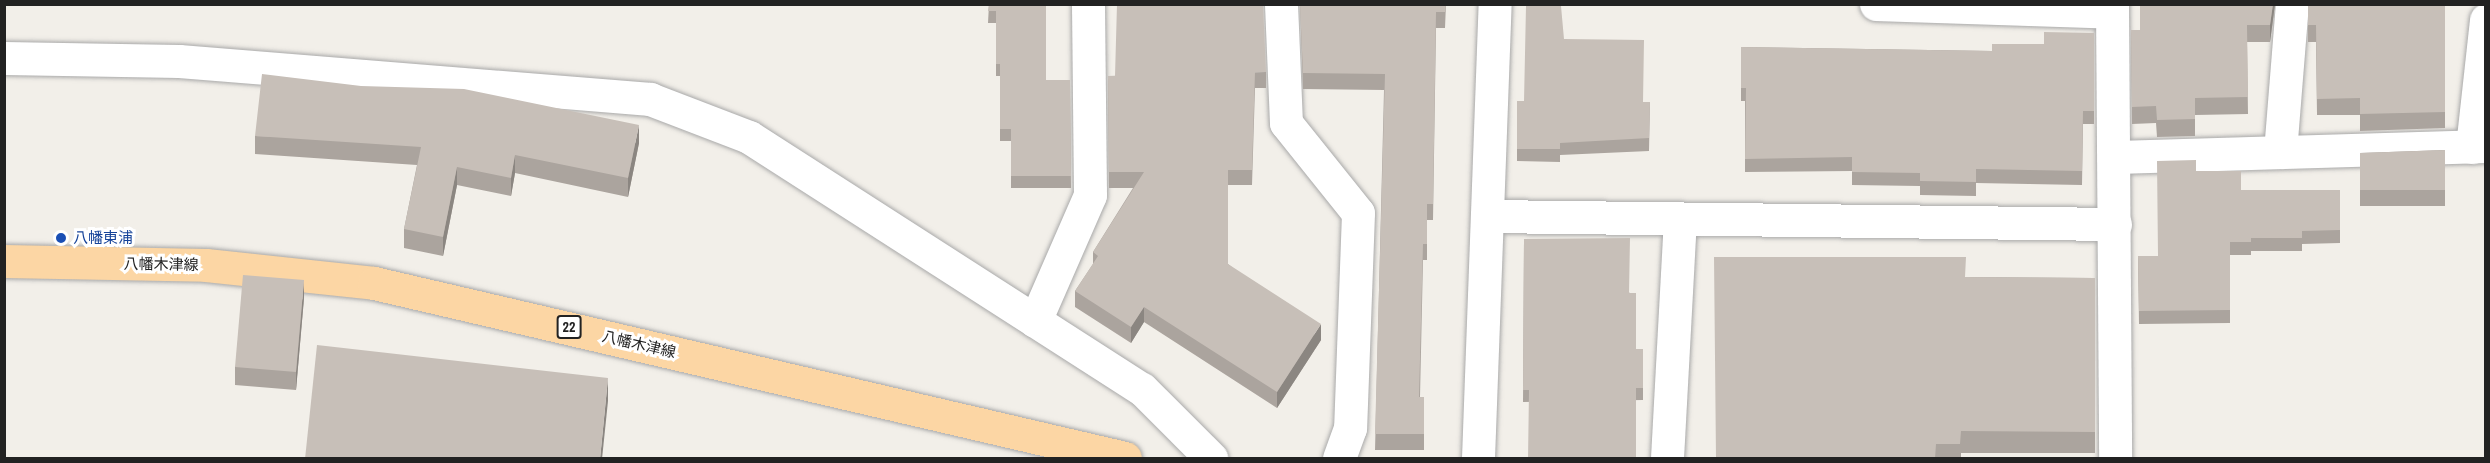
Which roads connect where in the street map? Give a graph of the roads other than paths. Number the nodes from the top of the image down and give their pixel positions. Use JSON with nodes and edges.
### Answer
{"nodes":[{"id":1,"x":1088,"y":4,"type":"edge"},
{"id":2,"x":1281,"y":4,"type":"edge"},
{"id":3,"x":1495,"y":4,"type":"edge"},
{"id":4,"x":1876,"y":4,"type":"edge"},
{"id":5,"x":2292,"y":4,"type":"edge"},
{"id":6,"x":2112,"y":8,"type":"edge"},
{"id":7,"x":2486,"y":20,"type":"edge"},
{"id":8,"x":4,"y":58,"type":"edge"},
{"id":9,"x":2479,"y":146,"type":"edge"},
{"id":10,"x":2280,"y":152,"type":"junction"},
{"id":11,"x":2116,"y":157,"type":"junction"},
{"id":12,"x":1487,"y":216,"type":"junction"},
{"id":13,"x":1680,"y":220,"type":"junction"},
{"id":14,"x":2115,"y":224,"type":"junction"},
{"id":15,"x":4,"y":261,"type":"edge"},
{"id":16,"x":1035,"y":321,"type":"junction"},
{"id":17,"x":1125,"y":459,"type":"edge"},
{"id":18,"x":1211,"y":459,"type":"edge"},
{"id":19,"x":1339,"y":459,"type":"edge"},
{"id":20,"x":1478,"y":459,"type":"edge"},
{"id":21,"x":1667,"y":459,"type":"edge"},
{"id":22,"x":2115,"y":459,"type":"edge"}],
"edges":[{"from":1,"to":16,"type":"street"},
{"from":2,"to":19,"type":"street"},
{"from":3,"to":12,"type":"street"},
{"from":4,"to":6,"type":"street"},
{"from":5,"to":10,"type":"street"},
{"from":6,"to":11,"type":"street"},
{"from":7,"to":9,"type":"street"},
{"from":8,"to":16,"type":"street"},
{"from":9,"to":10,"type":"street"},
{"from":10,"to":11,"type":"street"},
{"from":11,"to":14,"type":"street"},
{"from":12,"to":13,"type":"street"},
{"from":12,"to":20,"type":"street"},
{"from":13,"to":14,"type":"street"},
{"from":13,"to":21,"type":"street"},
{"from":14,"to":22,"type":"street"},
{"from":15,"to":17,"type":"main road","name":"八幡木津線","number":"22"},
{"from":16,"to":18,"type":"street"}]}
